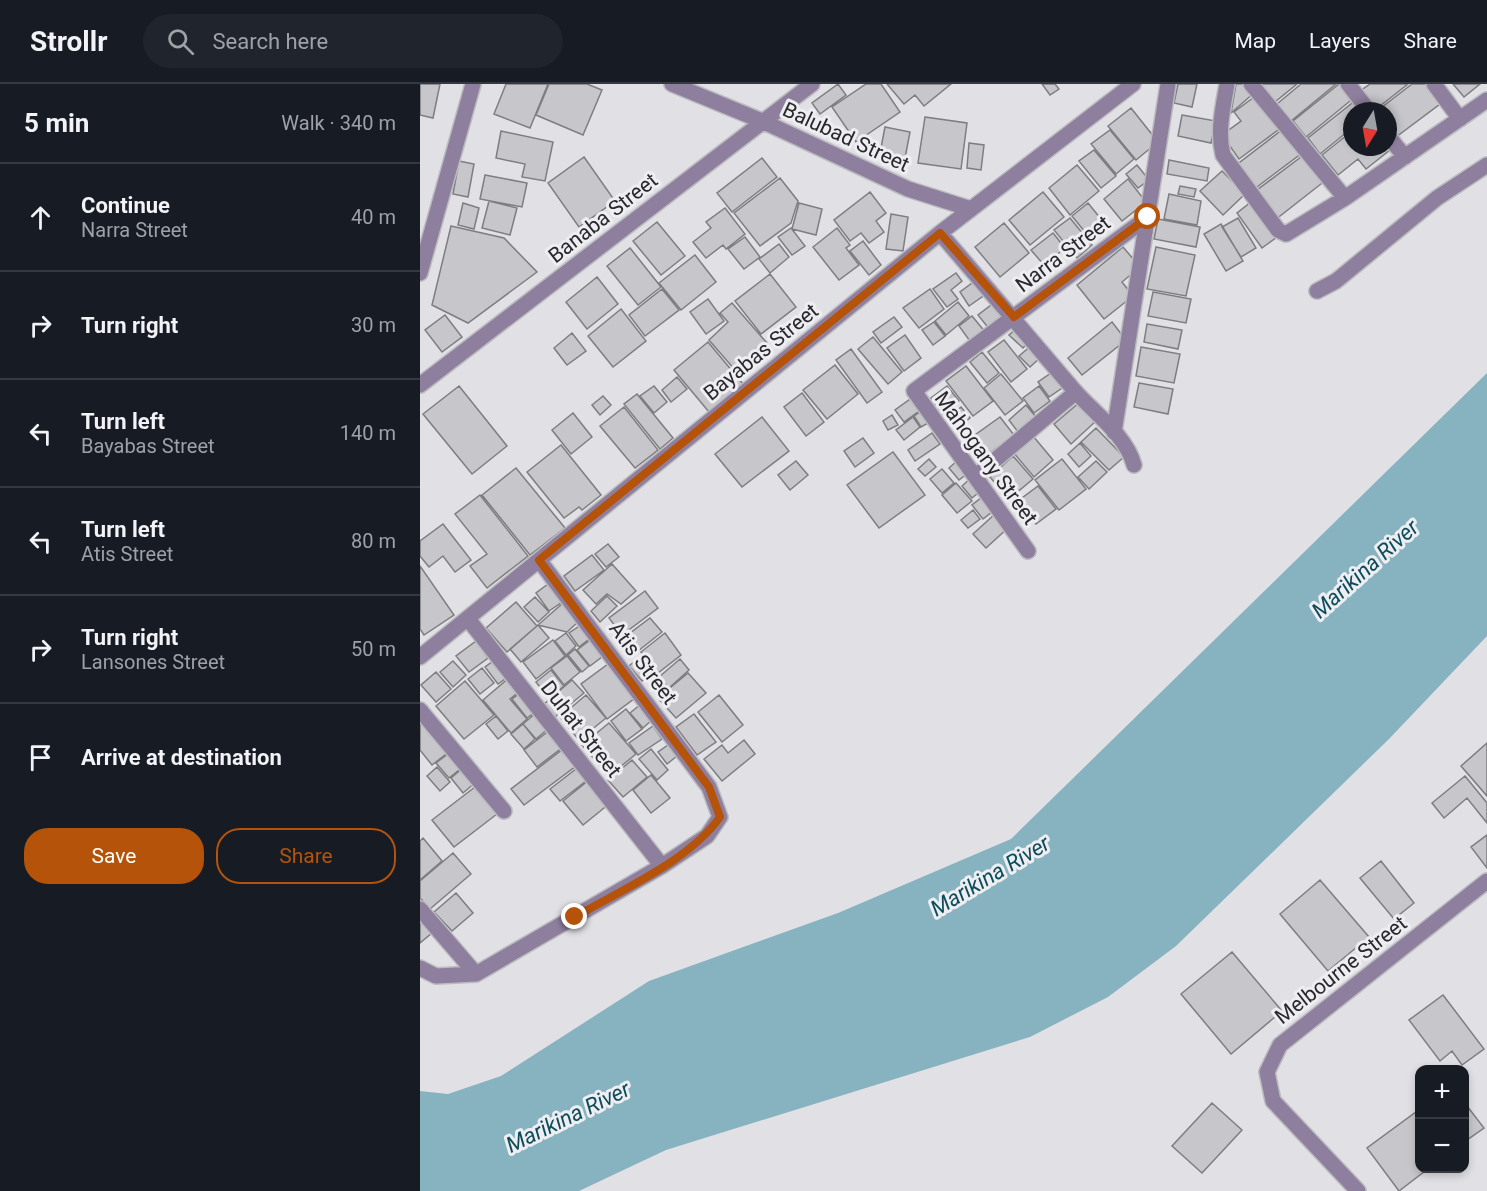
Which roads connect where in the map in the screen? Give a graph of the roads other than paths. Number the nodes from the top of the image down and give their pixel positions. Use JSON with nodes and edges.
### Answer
{"nodes":[{"id":1,"x":473,"y":84,"type":"edge"},
{"id":2,"x":672,"y":84,"type":"edge"},
{"id":3,"x":812,"y":84,"type":"edge"},
{"id":4,"x":1133,"y":84,"type":"edge"},
{"id":5,"x":1168,"y":84,"type":"edge"},
{"id":6,"x":1227,"y":84,"type":"edge"},
{"id":7,"x":1251,"y":84,"type":"edge"},
{"id":8,"x":1348,"y":84,"type":"edge"},
{"id":9,"x":1434,"y":84,"type":"edge"},
{"id":10,"x":1487,"y":100,"type":"edge"},
{"id":11,"x":1362,"y":102,"type":"edge"},
{"id":12,"x":1460,"y":119,"type":"junction"},
{"id":13,"x":762,"y":121,"type":"junction"},
{"id":14,"x":1397,"y":146,"type":"edge"},
{"id":15,"x":1406,"y":157,"type":"junction"},
{"id":16,"x":1487,"y":165,"type":"edge"},
{"id":17,"x":1345,"y":198,"type":"junction"},
{"id":18,"x":971,"y":209,"type":"junction"},
{"id":19,"x":1148,"y":217,"type":"junction"},
{"id":20,"x":940,"y":233,"type":"junction"},
{"id":21,"x":420,"y":273,"type":"edge"},
{"id":22,"x":1317,"y":291,"type":"dead end"},
{"id":23,"x":1014,"y":317,"type":"junction"},
{"id":24,"x":420,"y":385,"type":"edge"},
{"id":25,"x":915,"y":388,"type":"joint"},
{"id":26,"x":1076,"y":392,"type":"junction"},
{"id":27,"x":1114,"y":432,"type":"junction"},
{"id":28,"x":1134,"y":465,"type":"dead end"},
{"id":29,"x":976,"y":476,"type":"junction"},
{"id":30,"x":1028,"y":551,"type":"dead end"},
{"id":31,"x":539,"y":560,"type":"junction"},
{"id":32,"x":468,"y":619,"type":"junction"},
{"id":33,"x":420,"y":657,"type":"edge"},
{"id":34,"x":420,"y":710,"type":"edge"},
{"id":35,"x":504,"y":811,"type":"dead end"},
{"id":36,"x":662,"y":866,"type":"junction"},
{"id":37,"x":1487,"y":881,"type":"edge"},
{"id":38,"x":420,"y":909,"type":"edge"},
{"id":39,"x":420,"y":968,"type":"edge"},
{"id":40,"x":476,"y":974,"type":"junction"},
{"id":41,"x":1358,"y":1191,"type":"edge"}],
"edges":[{"from":1,"to":21,"type":"street"},
{"from":2,"to":13,"type":"street","name":"Balubad Street"},
{"from":3,"to":13,"type":"street","name":"Banaba Street"},
{"from":4,"to":18,"type":"street","name":"Bayabas Street"},
{"from":5,"to":19,"type":"street"},
{"from":6,"to":17,"type":"street"},
{"from":7,"to":17,"type":"street"},
{"from":8,"to":11,"type":"street"},
{"from":9,"to":12,"type":"street"},
{"from":10,"to":12,"type":"street"},
{"from":12,"to":15,"type":"street"},
{"from":13,"to":18,"type":"street","name":"Balubad Street"},
{"from":13,"to":24,"type":"street","name":"Banaba Street"},
{"from":14,"to":15,"type":"street"},
{"from":15,"to":17,"type":"street"},
{"from":16,"to":22,"type":"street"},
{"from":18,"to":20,"type":"street","name":"Bayabas Street"},
{"from":19,"to":23,"type":"street","name":"Narra Street"},
{"from":19,"to":27,"type":"street"},
{"from":20,"to":23,"type":"street"},
{"from":20,"to":31,"type":"street","name":"Bayabas Street"},
{"from":23,"to":25,"type":"street","name":"Narra Street"},
{"from":23,"to":26,"type":"street"},
{"from":25,"to":29,"type":"street","name":"Mahogany Street"},
{"from":26,"to":27,"type":"street"},
{"from":26,"to":29,"type":"street"},
{"from":27,"to":28,"type":"street"},
{"from":29,"to":30,"type":"street","name":"Mahogany Street"},
{"from":31,"to":32,"type":"street","name":"Bayabas Street"},
{"from":31,"to":36,"type":"street","name":"Atis Street"},
{"from":32,"to":33,"type":"street","name":"Bayabas Street"},
{"from":32,"to":36,"type":"street","name":"Duhat Street"},
{"from":34,"to":35,"type":"street"},
{"from":36,"to":40,"type":"street"},
{"from":37,"to":41,"type":"street","name":"Melbourne Street"},
{"from":38,"to":40,"type":"street"},
{"from":39,"to":40,"type":"street"}]}
